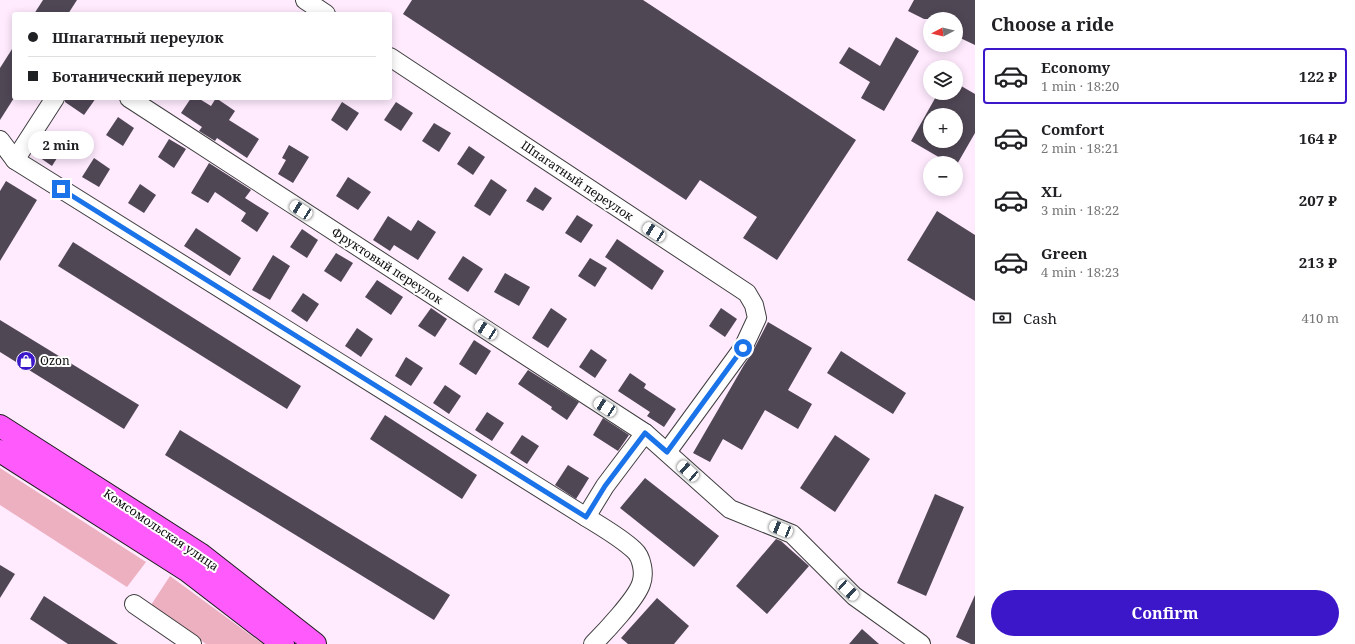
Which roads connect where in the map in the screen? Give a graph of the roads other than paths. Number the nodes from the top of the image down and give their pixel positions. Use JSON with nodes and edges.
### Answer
{"nodes":[{"id":1,"x":304,"y":0,"type":"edge"},
{"id":2,"x":323,"y":12,"type":"edge"},
{"id":3,"x":392,"y":58,"type":"edge"},
{"id":4,"x":54,"y":100,"type":"edge"},
{"id":5,"x":132,"y":100,"type":"edge"},
{"id":6,"x":0,"y":140,"type":"edge"},
{"id":7,"x":15,"y":160,"type":"junction"},
{"id":8,"x":0,"y":426,"type":"edge"},
{"id":9,"x":645,"y":433,"type":"junction"},
{"id":10,"x":0,"y":451,"type":"edge"},
{"id":11,"x":667,"y":452,"type":"junction"},
{"id":12,"x":586,"y":517,"type":"junction"},
{"id":13,"x":134,"y":604,"type":"dead end"},
{"id":14,"x":192,"y":644,"type":"edge"},
{"id":15,"x":283,"y":644,"type":"edge"},
{"id":16,"x":315,"y":644,"type":"edge"},
{"id":17,"x":593,"y":644,"type":"edge"},
{"id":18,"x":921,"y":644,"type":"edge"}],
"edges":[{"from":1,"to":2,"type":"street"},
{"from":3,"to":11,"type":"street","name":"Шпагатный переулок"},
{"from":4,"to":7,"type":"street"},
{"from":5,"to":9,"type":"street","name":"Фруктовый переулок"},
{"from":6,"to":7,"type":"street"},
{"from":7,"to":12,"type":"street"},
{"from":8,"to":16,"type":"main road","name":"Комсомольская улица"},
{"from":9,"to":11,"type":"street","name":"Фруктовый переулок"},
{"from":9,"to":12,"type":"street"},
{"from":10,"to":15,"type":"main road","name":"Комсомольская улица"},
{"from":11,"to":18,"type":"street","name":"Фруктовый переулок"},
{"from":12,"to":17,"type":"street"},
{"from":13,"to":14,"type":"street"}]}
